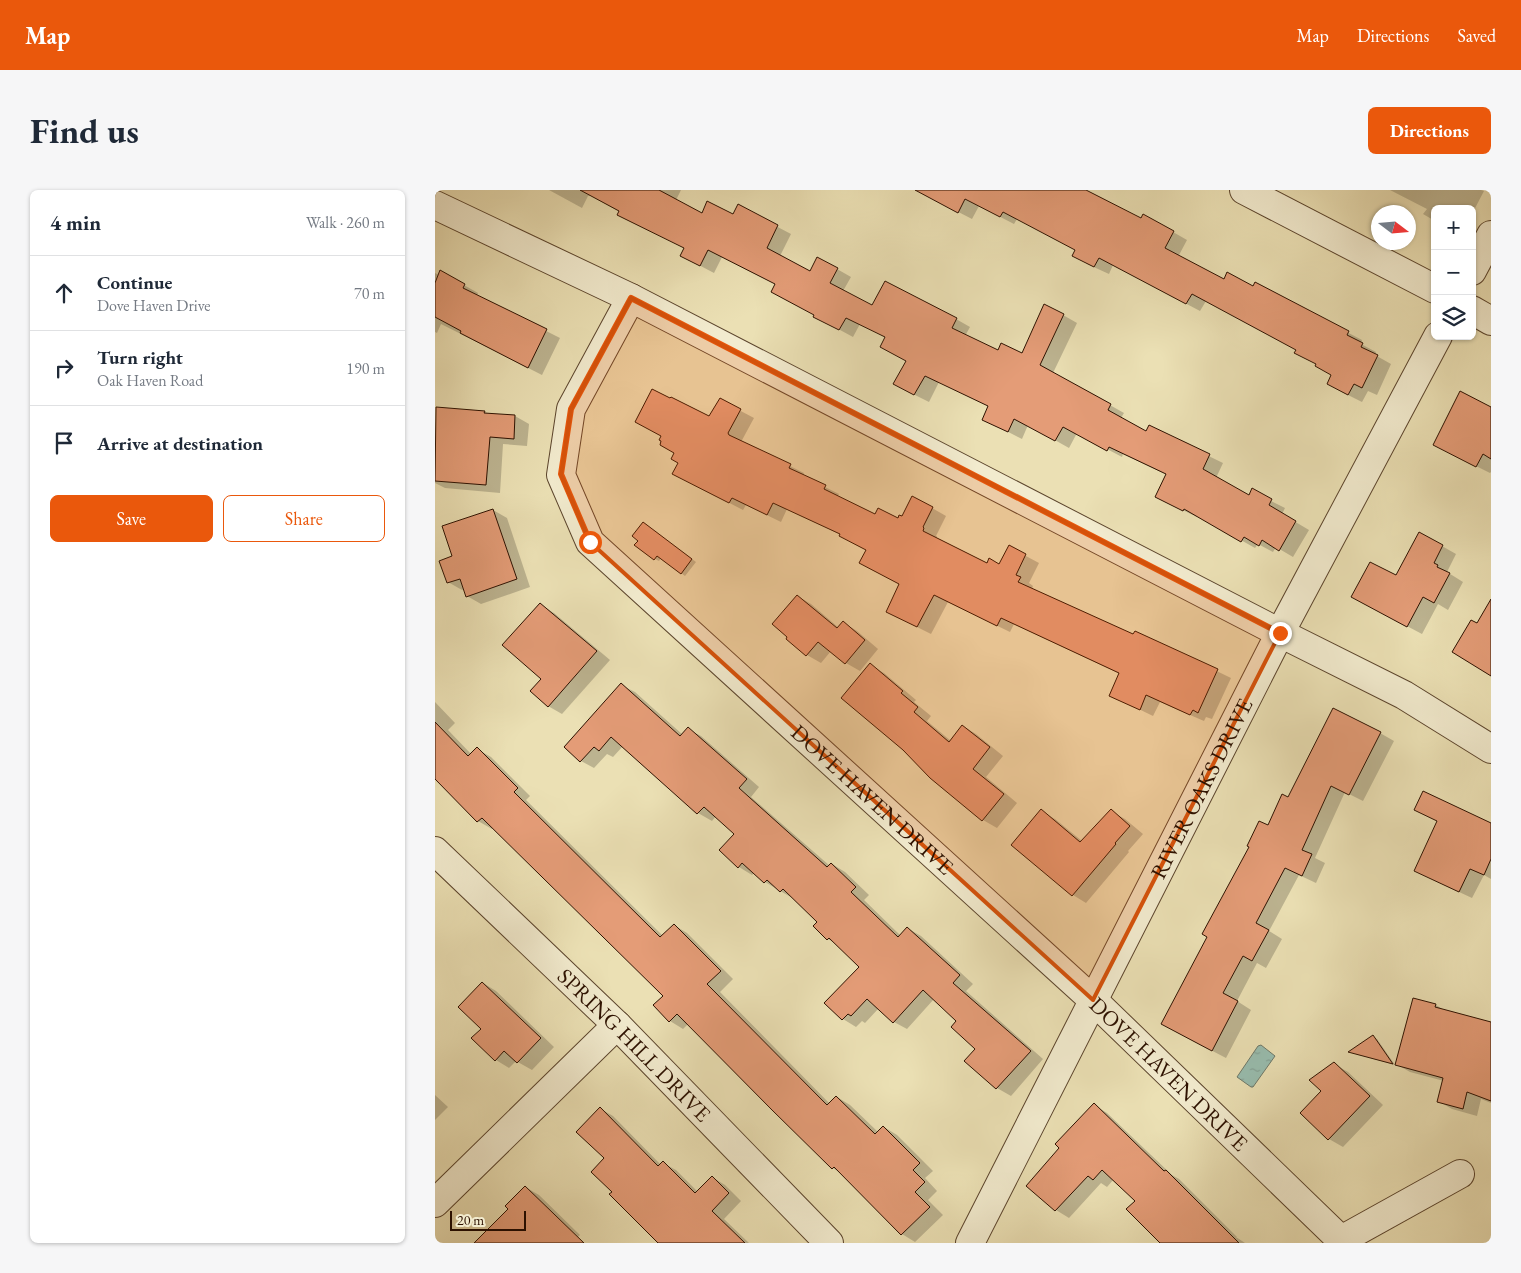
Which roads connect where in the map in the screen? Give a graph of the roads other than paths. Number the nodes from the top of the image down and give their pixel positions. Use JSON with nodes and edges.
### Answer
{"nodes":[{"id":1,"x":1244,"y":190,"type":"edge"},
{"id":2,"x":435,"y":205,"type":"edge"},
{"id":3,"x":1491,"y":235,"type":"edge"},
{"id":4,"x":1476,"y":263,"type":"edge"},
{"id":5,"x":1431,"y":287,"type":"edge"},
{"id":6,"x":631,"y":298,"type":"junction"},
{"id":7,"x":1476,"y":312,"type":"edge"},
{"id":8,"x":1491,"y":321,"type":"edge"},
{"id":9,"x":1436,"y":340,"type":"edge"},
{"id":10,"x":1280,"y":633,"type":"junction"},
{"id":11,"x":1491,"y":750,"type":"edge"},
{"id":12,"x":435,"y":851,"type":"edge"},
{"id":13,"x":1093,"y":1000,"type":"junction"},
{"id":14,"x":617,"y":1025,"type":"junction"},
{"id":15,"x":1460,"y":1174,"type":"dead end"},
{"id":16,"x":435,"y":1203,"type":"edge"},
{"id":17,"x":1342,"y":1241,"type":"edge"},
{"id":18,"x":829,"y":1243,"type":"edge"},
{"id":19,"x":969,"y":1243,"type":"edge"}],
"edges":[{"from":1,"to":5,"type":"street"},
{"from":2,"to":6,"type":"street"},
{"from":3,"to":4,"type":"street"},
{"from":6,"to":10,"type":"street"},
{"from":6,"to":13,"type":"street","name":"DOVE HAVEN DRIVE"},
{"from":7,"to":8,"type":"street"},
{"from":9,"to":10,"type":"street","name":"RIVER OAKS DRIVE"},
{"from":10,"to":11,"type":"street"},
{"from":10,"to":13,"type":"street","name":"RIVER OAKS DRIVE"},
{"from":12,"to":14,"type":"street","name":"SPRING HILL DRIVE"},
{"from":13,"to":17,"type":"street","name":"DOVE HAVEN DRIVE"},
{"from":13,"to":19,"type":"street","name":"RIVER OAKS DRIVE"},
{"from":14,"to":16,"type":"street"},
{"from":14,"to":18,"type":"street","name":"SPRING HILL DRIVE"},
{"from":15,"to":17,"type":"street"}]}
